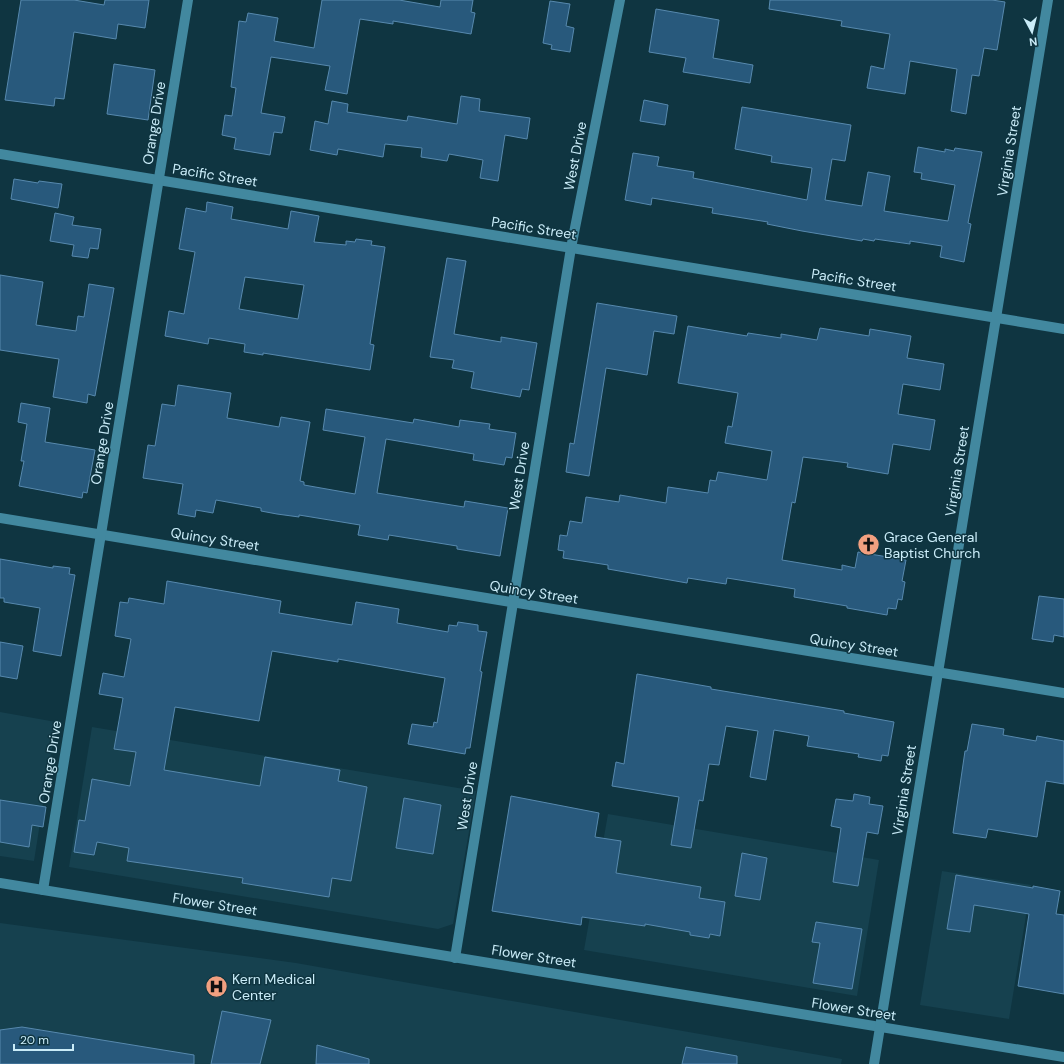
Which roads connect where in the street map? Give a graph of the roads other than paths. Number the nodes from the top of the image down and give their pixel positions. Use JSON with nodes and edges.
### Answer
{"nodes":[{"id":1,"x":188,"y":0,"type":"edge"},
{"id":2,"x":620,"y":0,"type":"edge"},
{"id":3,"x":1048,"y":0,"type":"edge"},
{"id":4,"x":0,"y":154,"type":"edge"},
{"id":5,"x":159,"y":180,"type":"junction"},
{"id":6,"x":571,"y":248,"type":"junction"},
{"id":7,"x":996,"y":318,"type":"junction"},
{"id":8,"x":1064,"y":329,"type":"edge"},
{"id":9,"x":0,"y":518,"type":"edge"},
{"id":10,"x":101,"y":535,"type":"junction"},
{"id":11,"x":513,"y":603,"type":"junction"},
{"id":12,"x":938,"y":672,"type":"junction"},
{"id":13,"x":1064,"y":693,"type":"edge"},
{"id":14,"x":0,"y":883,"type":"edge"},
{"id":15,"x":43,"y":890,"type":"junction"},
{"id":16,"x":455,"y":958,"type":"junction"},
{"id":17,"x":880,"y":1027,"type":"junction"},
{"id":18,"x":1064,"y":1057,"type":"edge"},
{"id":19,"x":874,"y":1064,"type":"edge"}],
"edges":[{"from":1,"to":5,"type":"street","name":"Orange Drive"},
{"from":2,"to":6,"type":"street","name":"West Drive"},
{"from":3,"to":7,"type":"street","name":"Virginia Street"},
{"from":4,"to":5,"type":"street","name":"Pacific Street"},
{"from":5,"to":6,"type":"street","name":"Pacific Street"},
{"from":5,"to":10,"type":"street","name":"Orange Drive"},
{"from":6,"to":7,"type":"street","name":"Pacific Street"},
{"from":6,"to":11,"type":"street","name":"West Drive"},
{"from":7,"to":8,"type":"street","name":"Pacific Street"},
{"from":7,"to":12,"type":"street","name":"Virginia Street"},
{"from":9,"to":10,"type":"street","name":"Quincy Street"},
{"from":10,"to":11,"type":"street","name":"Quincy Street"},
{"from":10,"to":15,"type":"street","name":"Orange Drive"},
{"from":11,"to":12,"type":"street","name":"Quincy Street"},
{"from":11,"to":16,"type":"street","name":"West Drive"},
{"from":12,"to":13,"type":"street","name":"Quincy Street"},
{"from":12,"to":17,"type":"street","name":"Virginia Street"},
{"from":14,"to":15,"type":"street","name":"Flower Street"},
{"from":15,"to":16,"type":"street","name":"Flower Street"},
{"from":16,"to":17,"type":"street","name":"Flower Street"},
{"from":17,"to":18,"type":"street","name":"Flower Street"},
{"from":17,"to":19,"type":"street","name":"Virginia Street"}]}
